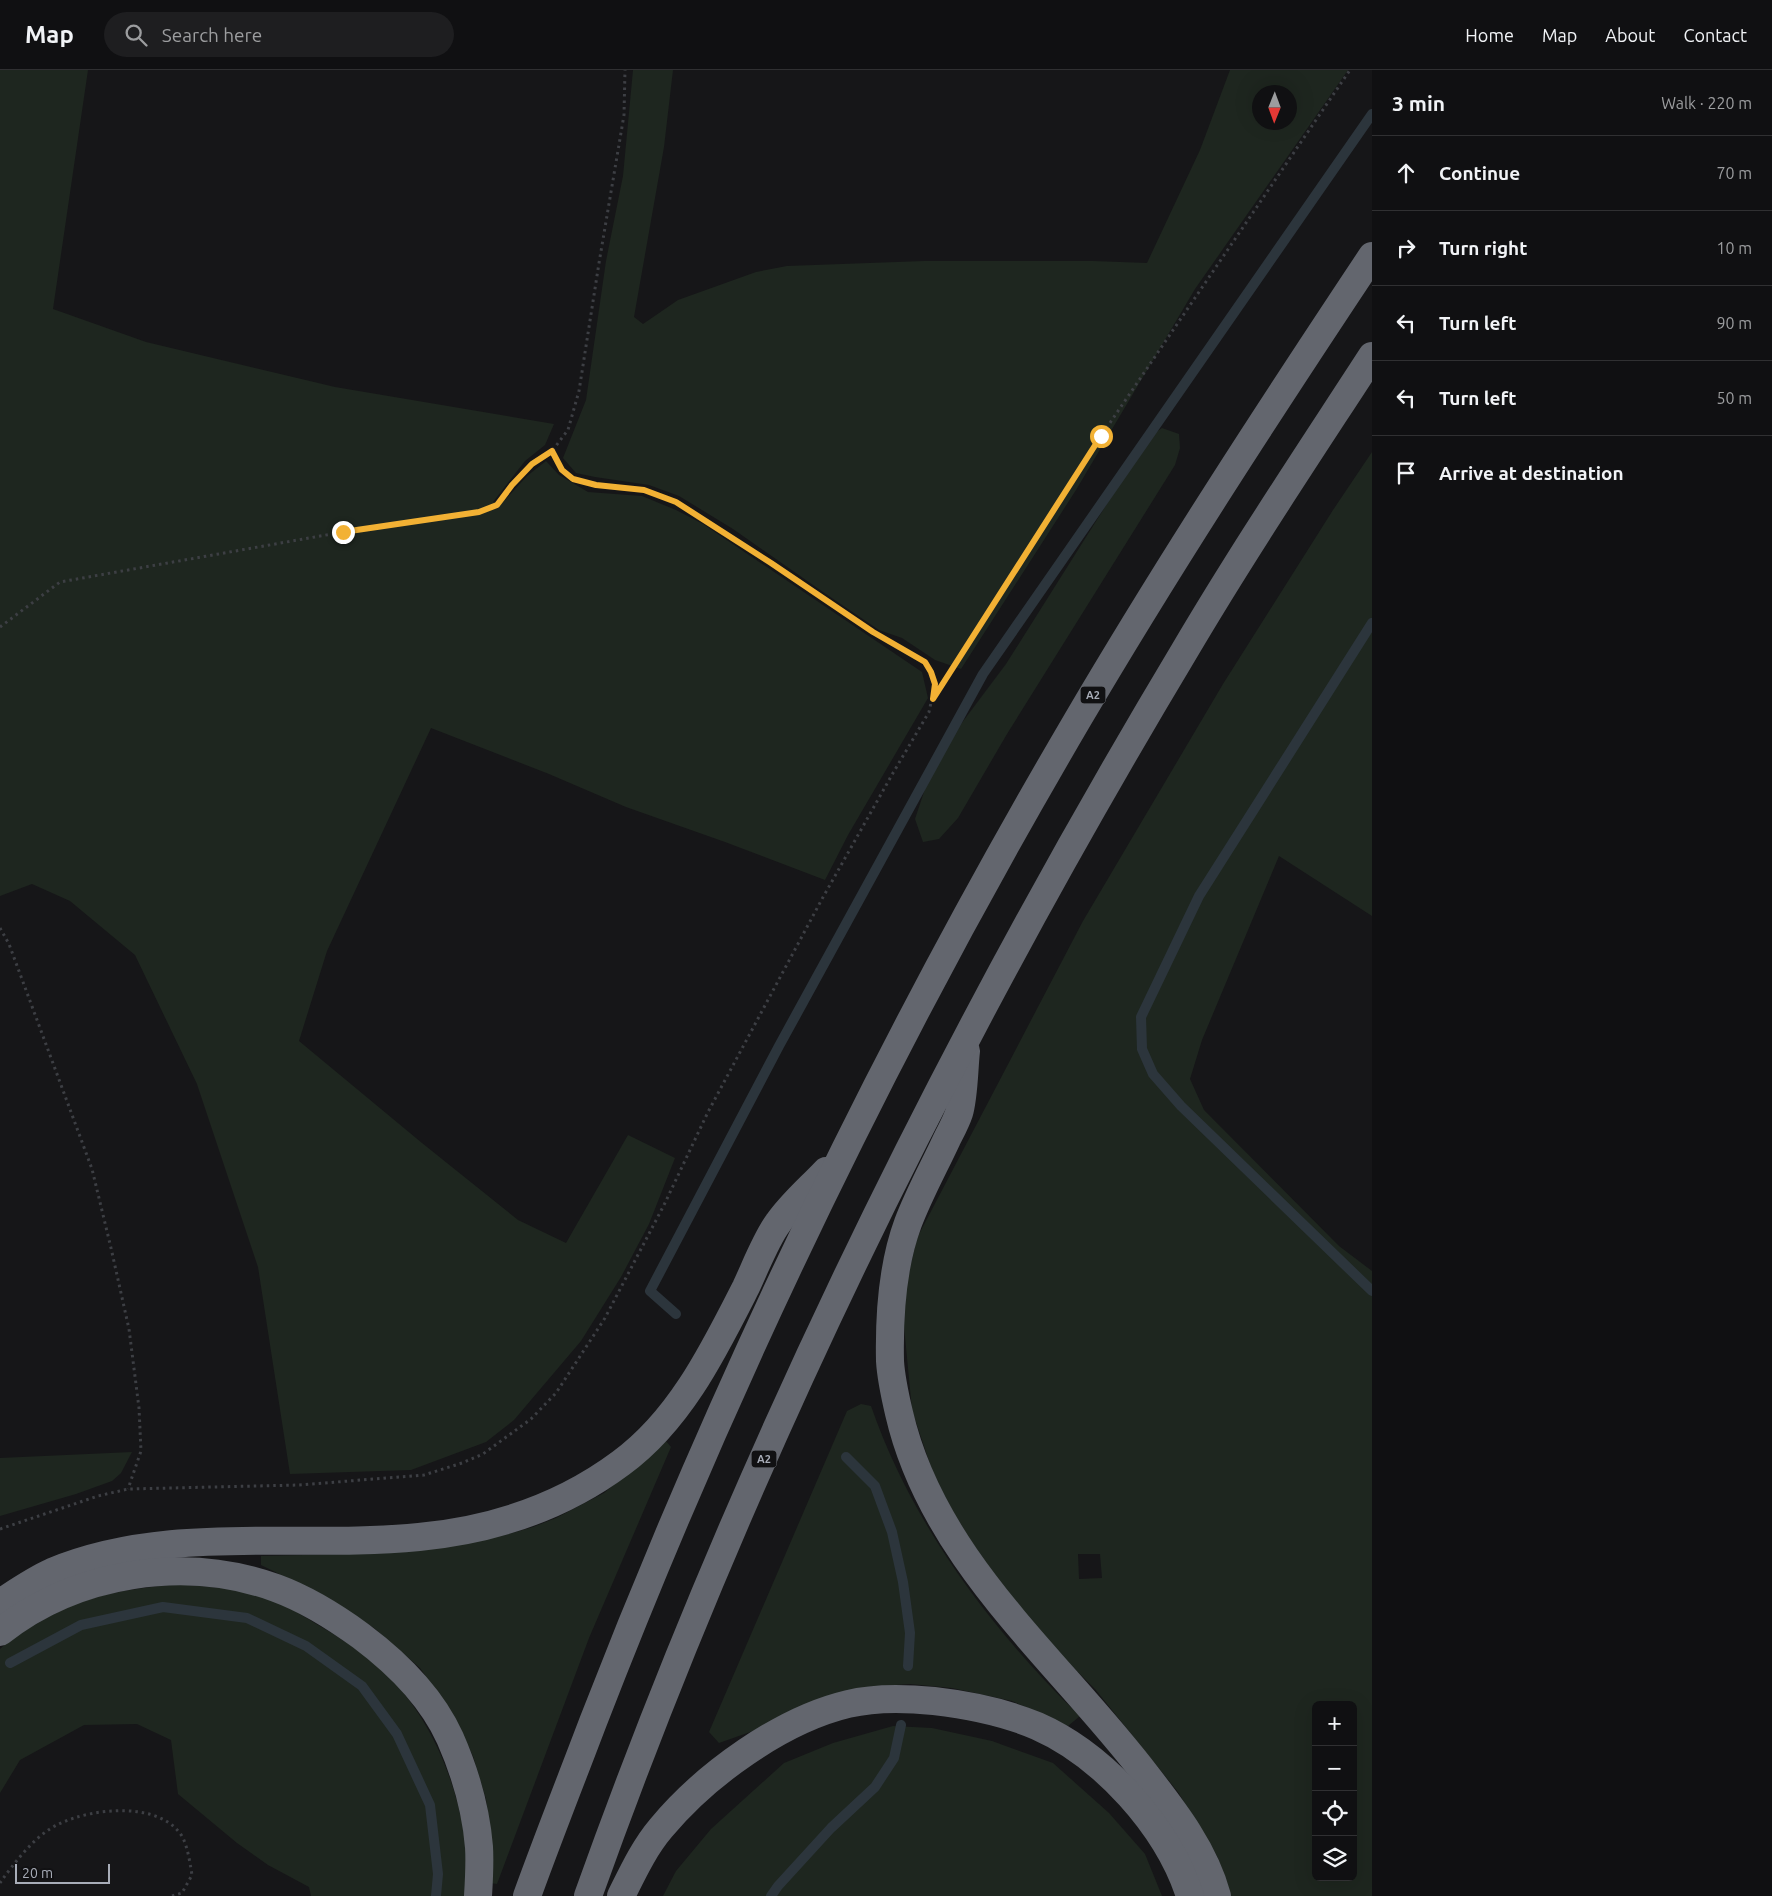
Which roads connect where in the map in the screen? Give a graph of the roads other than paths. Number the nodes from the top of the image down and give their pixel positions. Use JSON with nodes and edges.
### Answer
{"nodes":[{"id":1,"x":1372,"y":256,"type":"edge"},
{"id":2,"x":1372,"y":356,"type":"edge"},
{"id":3,"x":968,"y":1034,"type":"junction"},
{"id":4,"x":844,"y":1152,"type":"junction"},
{"id":5,"x":0,"y":1603,"type":"edge"},
{"id":6,"x":0,"y":1632,"type":"edge"},
{"id":7,"x":478,"y":1896,"type":"edge"},
{"id":8,"x":527,"y":1896,"type":"edge"},
{"id":9,"x":588,"y":1896,"type":"edge"},
{"id":10,"x":621,"y":1896,"type":"edge"},
{"id":11,"x":1190,"y":1896,"type":"edge"},
{"id":12,"x":1217,"y":1896,"type":"edge"}],
"edges":[{"from":1,"to":4,"type":"highway","number":"A2"},
{"from":2,"to":3,"type":"highway","number":"A2"},
{"from":3,"to":9,"type":"highway","number":"A2"},
{"from":3,"to":12,"type":"highway"},
{"from":4,"to":5,"type":"highway"},
{"from":4,"to":8,"type":"highway","number":"A2"},
{"from":6,"to":7,"type":"highway"},
{"from":10,"to":11,"type":"highway"}]}
